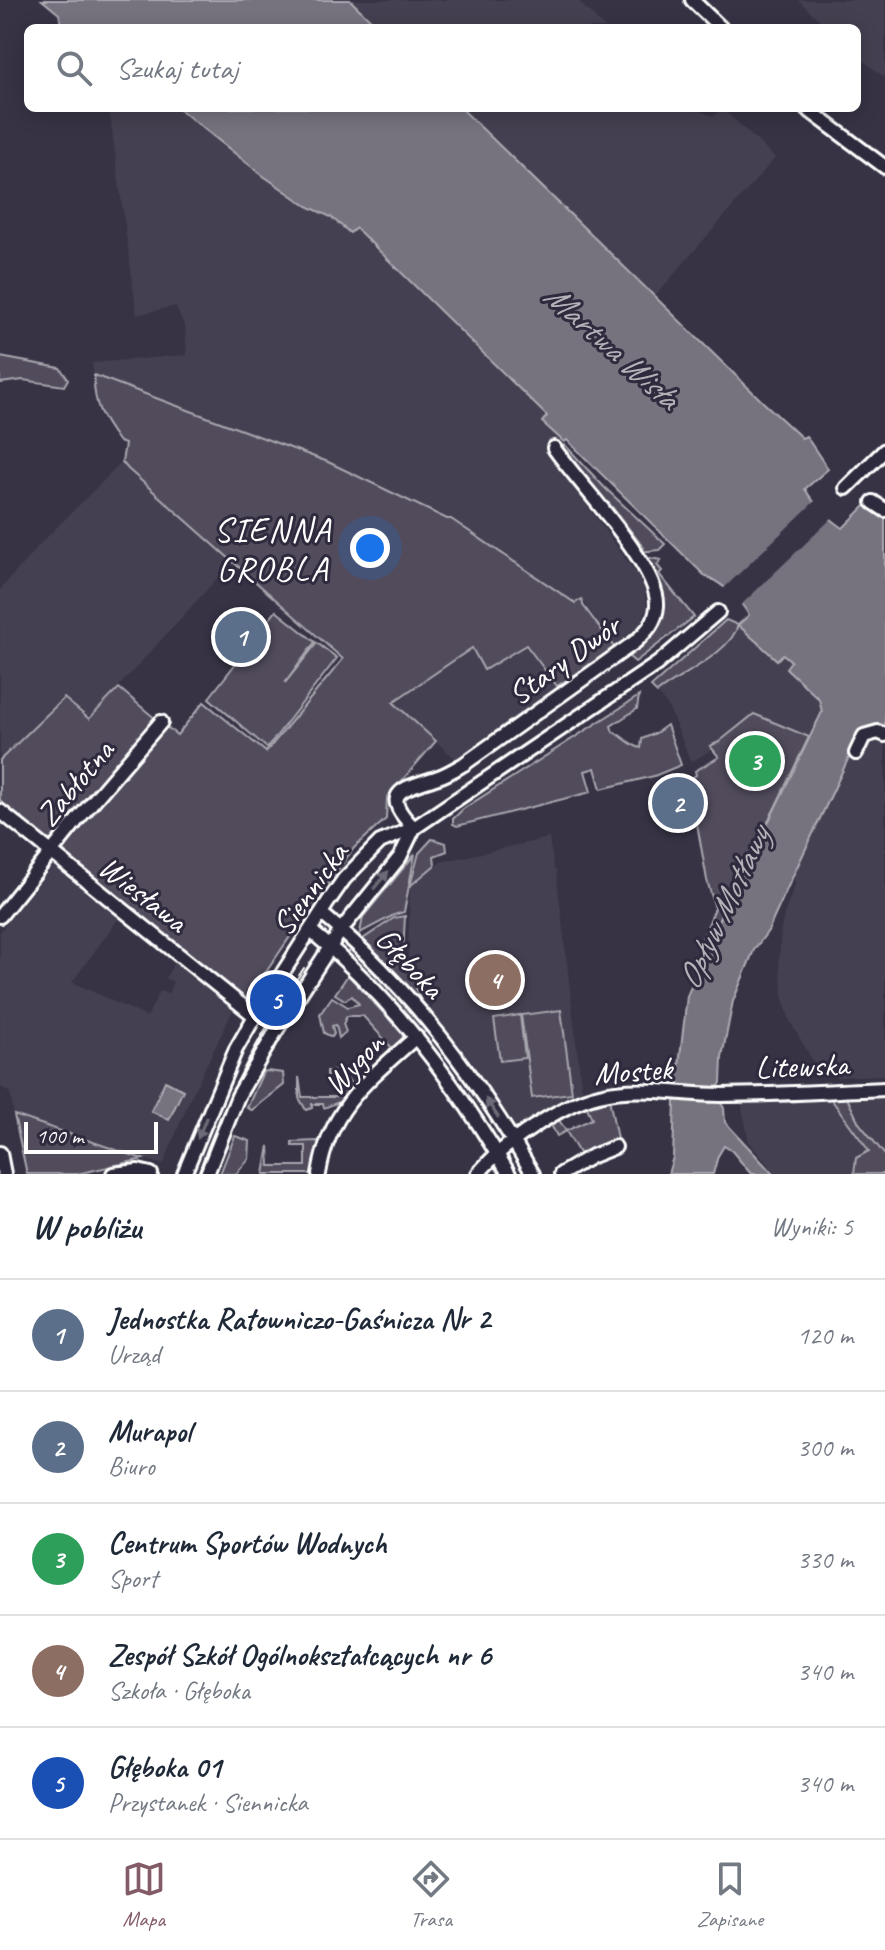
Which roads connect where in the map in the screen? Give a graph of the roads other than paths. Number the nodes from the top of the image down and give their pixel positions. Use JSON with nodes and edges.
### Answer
{"nodes":[{"id":1,"x":692,"y":0,"type":"edge"},
{"id":2,"x":717,"y":24,"type":"edge"},
{"id":3,"x":811,"y":112,"type":"edge"},
{"id":4,"x":885,"y":167,"type":"edge"},
{"id":5,"x":554,"y":448,"type":"dead end"},
{"id":6,"x":885,"y":450,"type":"edge"},
{"id":7,"x":846,"y":488,"type":"dead end"},
{"id":8,"x":873,"y":502,"type":"dead end"},
{"id":9,"x":885,"y":510,"type":"edge"},
{"id":10,"x":718,"y":612,"type":"dead end"},
{"id":11,"x":161,"y":722,"type":"dead end"},
{"id":12,"x":885,"y":735,"type":"edge"},
{"id":13,"x":856,"y":753,"type":"dead end"},
{"id":14,"x":0,"y":811,"type":"edge"},
{"id":15,"x":414,"y":828,"type":"junction"},
{"id":16,"x":50,"y":853,"type":"junction"},
{"id":17,"x":322,"y":914,"type":"junction"},
{"id":18,"x":0,"y":916,"type":"edge"},
{"id":19,"x":341,"y":930,"type":"junction"},
{"id":20,"x":311,"y":931,"type":"junction"},
{"id":21,"x":330,"y":947,"type":"junction"},
{"id":22,"x":255,"y":1016,"type":"junction"},
{"id":23,"x":438,"y":1032,"type":"junction"},
{"id":24,"x":420,"y":1041,"type":"junction"},
{"id":25,"x":885,"y":1089,"type":"edge"},
{"id":26,"x":721,"y":1095,"type":"joint"},
{"id":27,"x":514,"y":1140,"type":"junction"},
{"id":28,"x":615,"y":1147,"type":"dead end"},
{"id":29,"x":0,"y":1153,"type":"edge"},
{"id":30,"x":497,"y":1153,"type":"junction"},
{"id":31,"x":4,"y":1174,"type":"edge"},
{"id":32,"x":113,"y":1174,"type":"edge"},
{"id":33,"x":151,"y":1174,"type":"edge"},
{"id":34,"x":184,"y":1174,"type":"edge"},
{"id":35,"x":207,"y":1174,"type":"edge"},
{"id":36,"x":319,"y":1174,"type":"edge"},
{"id":37,"x":478,"y":1174,"type":"edge"},
{"id":38,"x":509,"y":1174,"type":"edge"},
{"id":39,"x":533,"y":1174,"type":"edge"},
{"id":40,"x":561,"y":1174,"type":"edge"}],
"edges":[{"from":1,"to":2,"type":"street"},
{"from":3,"to":4,"type":"street"},
{"from":5,"to":15,"type":"street","name":"Stary Dwór"},
{"from":6,"to":7,"type":"street"},
{"from":8,"to":9,"type":"street"},
{"from":10,"to":15,"type":"street","name":"Siennicka"},
{"from":11,"to":16,"type":"street","name":"Zabłotna"},
{"from":12,"to":13,"type":"street"},
{"from":14,"to":16,"type":"street","name":"Wiesława"},
{"from":15,"to":17,"type":"street","name":"Siennicka"},
{"from":19,"to":15,"type":"street","name":"Siennicka","one_way":true},
{"from":16,"to":18,"type":"street","name":"Zabłotna"},
{"from":16,"to":22,"type":"street","name":"Wiesława"},
{"from":17,"to":19,"type":"street","name":"Głęboka"},
{"from":17,"to":20,"type":"street","name":"Siennicka"},
{"from":19,"to":21,"type":"street","name":"Siennicka"},
{"from":19,"to":23,"type":"street","name":"Głęboka"},
{"from":20,"to":21,"type":"street","name":"Głęboka"},
{"from":20,"to":22,"type":"street","name":"Siennicka"},
{"from":21,"to":24,"type":"street","name":"Głęboka"},
{"from":21,"to":35,"type":"street","name":"Siennicka"},
{"from":22,"to":34,"type":"street","name":"Siennicka","one_way":true},
{"from":23,"to":24,"type":"street","name":"Wygon"},
{"from":27,"to":23,"type":"street","name":"Głęboka","one_way":true},
{"from":24,"to":30,"type":"street","name":"Głęboka"},
{"from":24,"to":36,"type":"street","name":"Wygon"},
{"from":25,"to":26,"type":"street","name":"Litewska"},
{"from":26,"to":27,"type":"street","name":"Mostek"},
{"from":27,"to":30,"type":"street","name":"Mostek"},
{"from":27,"to":39,"type":"street","name":"Głęboka"},
{"from":28,"to":40,"type":"street"},
{"from":29,"to":31,"type":"street"},
{"from":30,"to":37,"type":"street","name":"Mostek"},
{"from":30,"to":38,"type":"street","name":"Głęboka"},
{"from":32,"to":33,"type":"street"}]}
